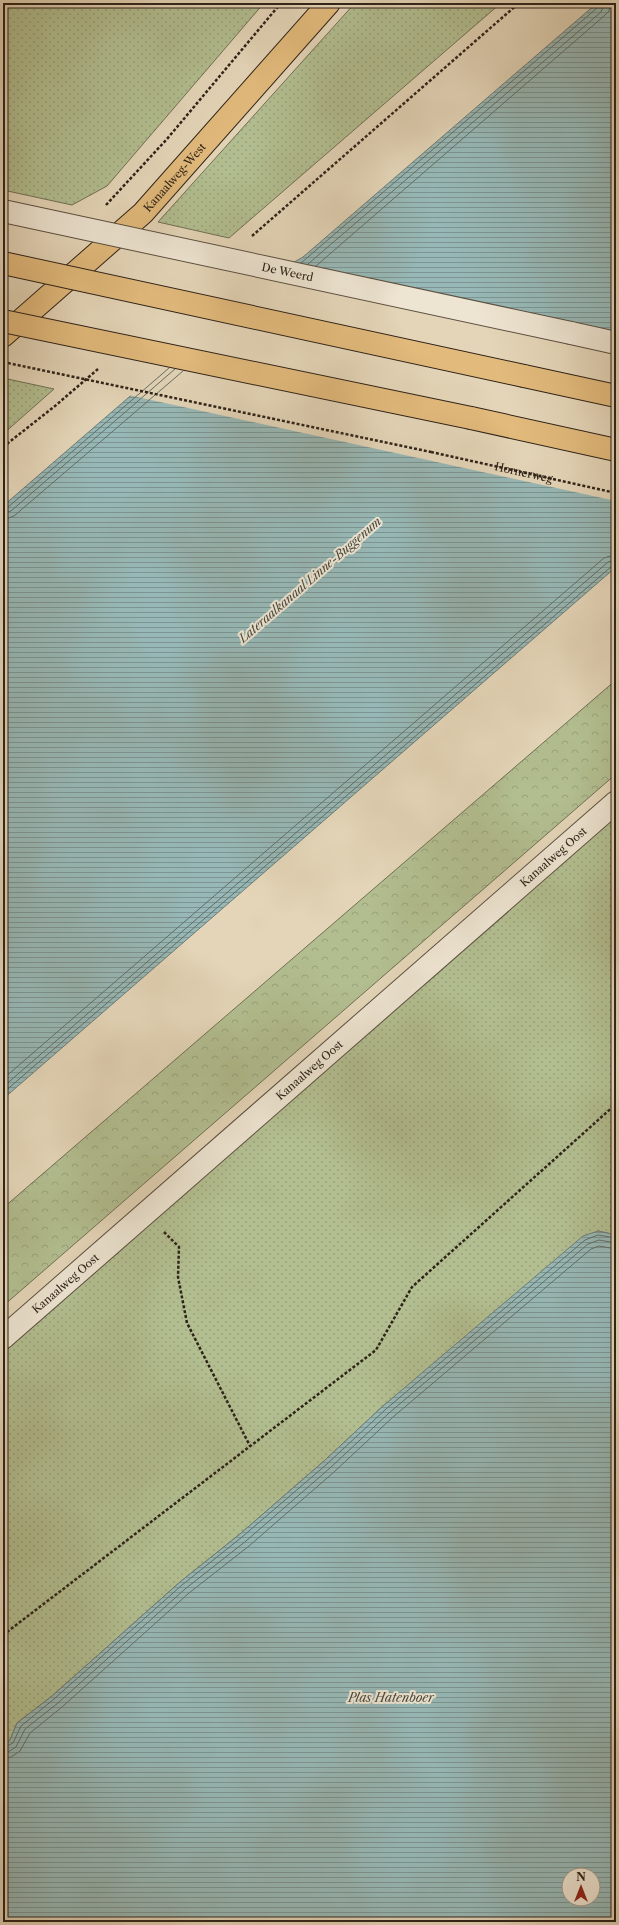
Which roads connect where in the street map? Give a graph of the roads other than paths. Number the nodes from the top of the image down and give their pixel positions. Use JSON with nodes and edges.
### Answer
{"nodes":[{"id":1,"x":329,"y":3,"type":"edge"},
{"id":2,"x":3,"y":211,"type":"edge"},
{"id":3,"x":3,"y":263,"type":"edge"},
{"id":4,"x":3,"y":321,"type":"edge"},
{"id":5,"x":3,"y":336,"type":"edge"},
{"id":6,"x":616,"y":343,"type":"edge"},
{"id":7,"x":616,"y":396,"type":"edge"},
{"id":8,"x":616,"y":450,"type":"edge"},
{"id":9,"x":616,"y":802,"type":"edge"},
{"id":10,"x":3,"y":1338,"type":"edge"}],
"edges":[{"from":1,"to":5,"type":"main road","name":"Kanaalweg-West"},
{"from":2,"to":6,"type":"street","name":"De Weerd","bridge":true},
{"from":3,"to":7,"type":"main road","bridge":true},
{"from":4,"to":8,"type":"main road","bridge":true},
{"from":9,"to":10,"type":"street","name":"Kanaalweg Oost"}]}
